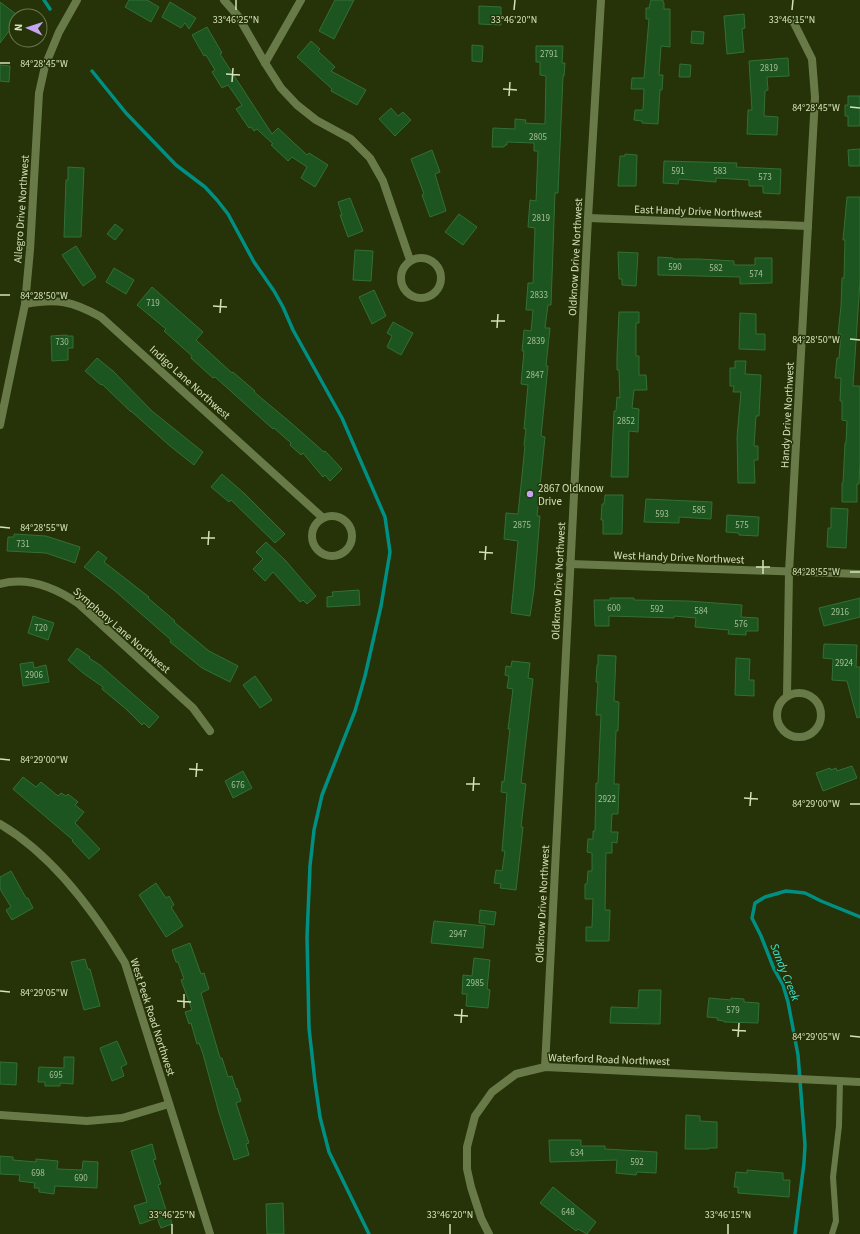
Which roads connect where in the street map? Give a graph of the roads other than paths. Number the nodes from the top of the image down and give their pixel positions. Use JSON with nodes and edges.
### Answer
{"nodes":[{"id":1,"x":77,"y":0,"type":"edge"},
{"id":2,"x":224,"y":0,"type":"edge"},
{"id":3,"x":301,"y":0,"type":"edge"},
{"id":4,"x":601,"y":0,"type":"edge"},
{"id":5,"x":793,"y":21,"type":"dead end"},
{"id":6,"x":265,"y":63,"type":"junction"},
{"id":7,"x":588,"y":218,"type":"junction"},
{"id":8,"x":808,"y":226,"type":"junction"},
{"id":9,"x":410,"y":260,"type":"junction"},
{"id":10,"x":25,"y":304,"type":"junction"},
{"id":11,"x":0,"y":425,"type":"edge"},
{"id":12,"x":323,"y":518,"type":"junction"},
{"id":13,"x":570,"y":564,"type":"junction"},
{"id":14,"x":789,"y":572,"type":"junction"},
{"id":15,"x":860,"y":574,"type":"edge"},
{"id":16,"x":0,"y":584,"type":"edge"},
{"id":17,"x":787,"y":696,"type":"junction"},
{"id":18,"x":210,"y":731,"type":"dead end"},
{"id":19,"x":0,"y":824,"type":"edge"},
{"id":20,"x":545,"y":1066,"type":"junction"},
{"id":21,"x":840,"y":1081,"type":"junction"},
{"id":22,"x":860,"y":1082,"type":"edge"},
{"id":23,"x":169,"y":1104,"type":"junction"},
{"id":24,"x":0,"y":1115,"type":"edge"},
{"id":25,"x":210,"y":1234,"type":"edge"},
{"id":26,"x":489,"y":1234,"type":"edge"},
{"id":27,"x":832,"y":1234,"type":"edge"}],
"edges":[{"from":1,"to":10,"type":"street","name":"Allegro Drive Northwest"},
{"from":2,"to":6,"type":"street"},
{"from":3,"to":6,"type":"street"},
{"from":4,"to":7,"type":"street","name":"Oldknow Drive Northwest"},
{"from":5,"to":8,"type":"street","name":"Handy Drive Northwest"},
{"from":6,"to":9,"type":"street"},
{"from":7,"to":8,"type":"street","name":"East Handy Drive Northwest"},
{"from":7,"to":13,"type":"street","name":"Oldknow Drive Northwest"},
{"from":8,"to":14,"type":"street","name":"Handy Drive Northwest"},
{"from":9,"to":9,"type":"street"},
{"from":10,"to":11,"type":"street","name":"Allegro Drive Northwest"},
{"from":10,"to":12,"type":"street","name":"Indigo Lane Northwest"},
{"from":12,"to":12,"type":"street"},
{"from":13,"to":14,"type":"street","name":"West Handy Drive Northwest"},
{"from":13,"to":20,"type":"street","name":"Oldknow Drive Northwest"},
{"from":14,"to":15,"type":"street","name":"West Handy Drive Northwest"},
{"from":14,"to":17,"type":"street","name":"Handy Drive Northwest"},
{"from":16,"to":18,"type":"street","name":"Symphony Lane Northwest"},
{"from":17,"to":17,"type":"street","name":"Handy Drive Northwest"},
{"from":19,"to":23,"type":"street","name":"West Peek Road Northwest"},
{"from":20,"to":21,"type":"street","name":"Waterford Road Northwest"},
{"from":20,"to":26,"type":"street","name":"Waterford Road Northwest"},
{"from":21,"to":22,"type":"street","name":"Waterford Road Northwest"},
{"from":21,"to":27,"type":"lane"},
{"from":23,"to":24,"type":"street"},
{"from":23,"to":25,"type":"street","name":"West Peek Road Northwest"}]}
